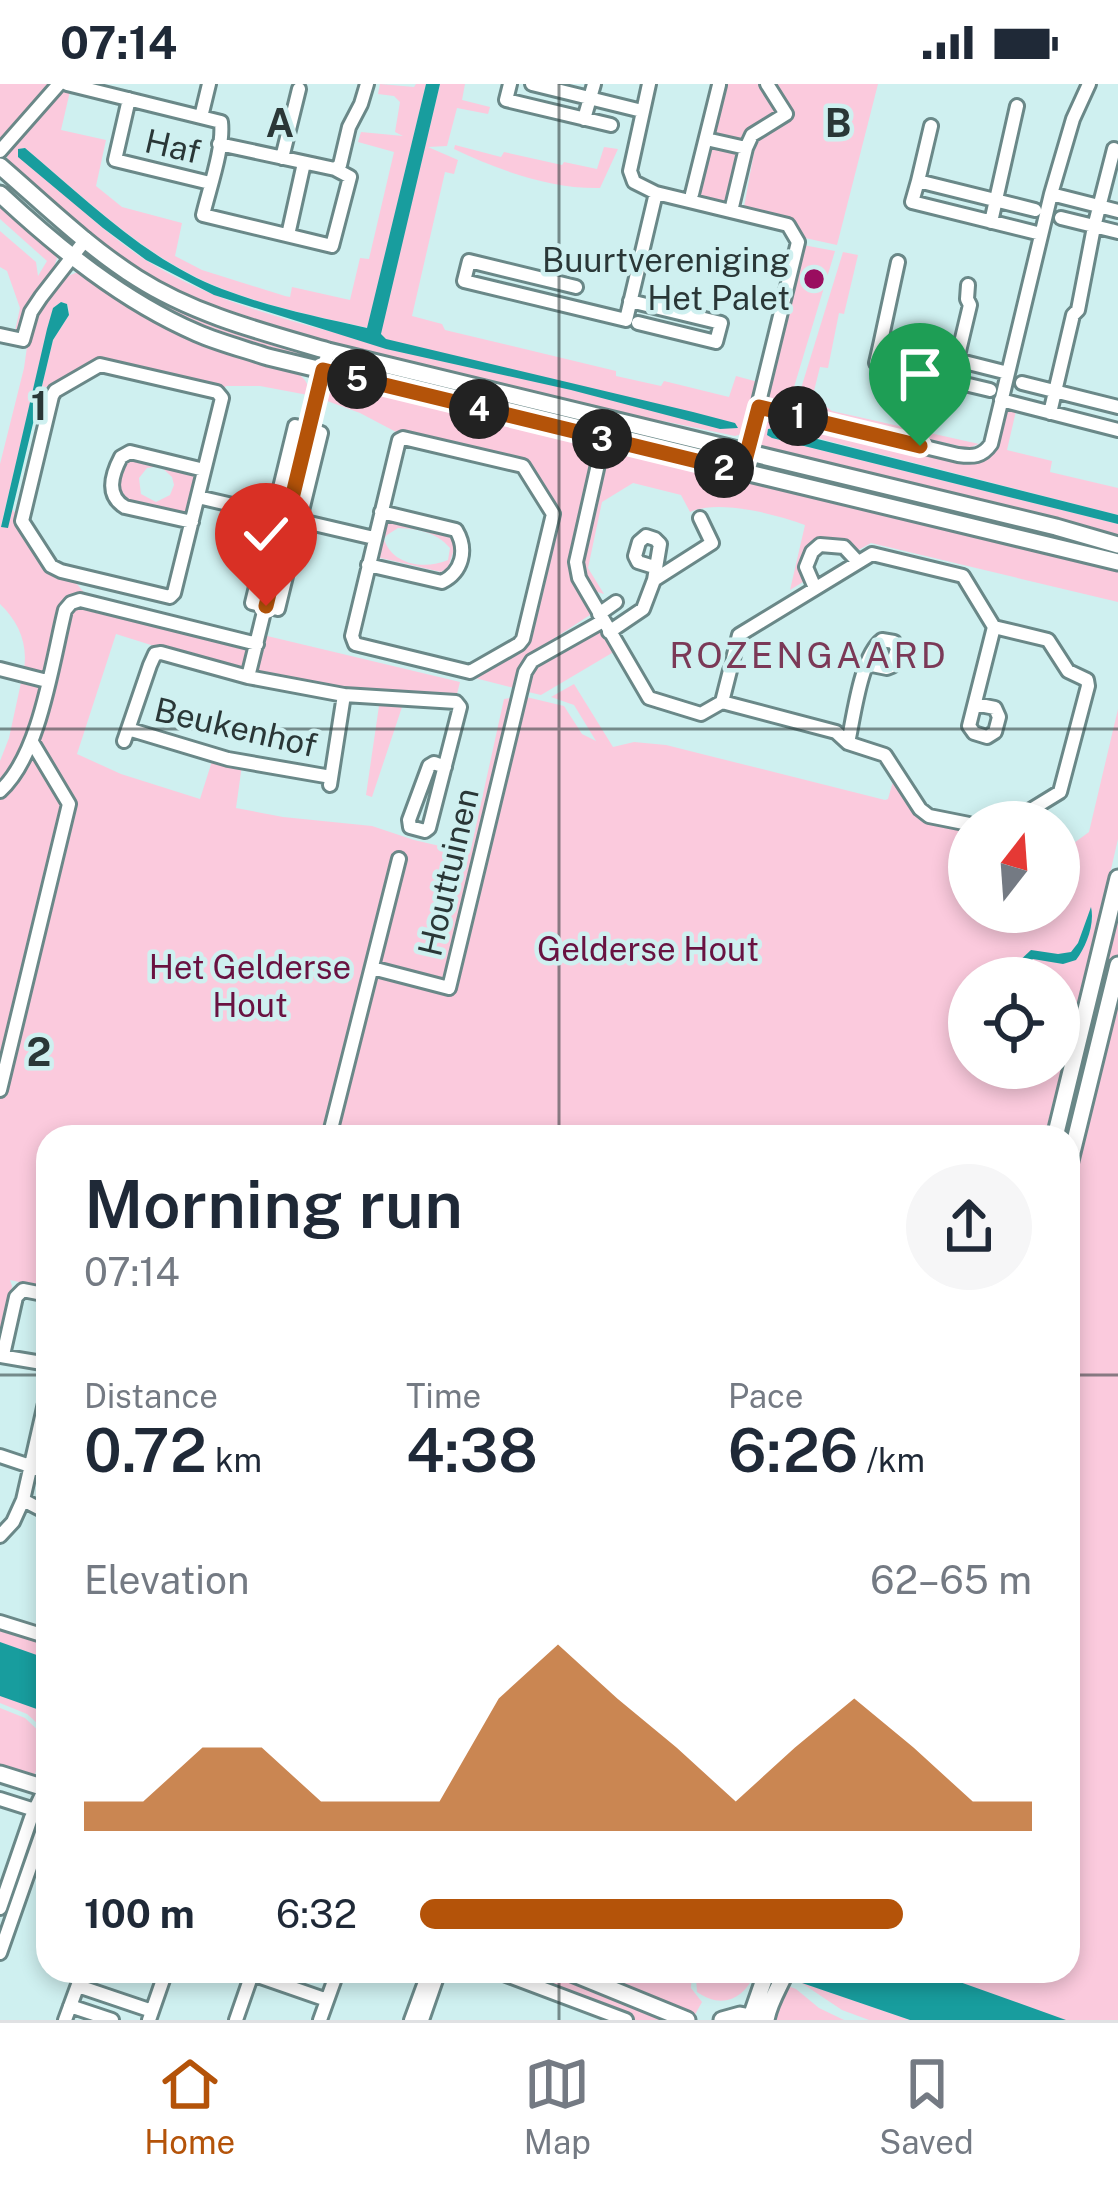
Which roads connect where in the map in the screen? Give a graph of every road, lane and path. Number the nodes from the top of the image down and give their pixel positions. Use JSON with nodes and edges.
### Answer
{"nodes":[{"id":1,"x":63,"y":84,"type":"edge"},
{"id":2,"x":209,"y":84,"type":"edge"},
{"id":3,"x":367,"y":84,"type":"edge"},
{"id":4,"x":509,"y":84,"type":"edge"},
{"id":5,"x":532,"y":84,"type":"edge"},
{"id":6,"x":649,"y":84,"type":"edge"},
{"id":7,"x":1089,"y":84,"type":"edge"},
{"id":8,"x":719,"y":85,"type":"edge"},
{"id":9,"x":767,"y":85,"type":"edge"},
{"id":10,"x":299,"y":89,"type":"dead end"},
{"id":11,"x":592,"y":91,"type":"edge"},
{"id":12,"x":121,"y":93,"type":"edge"},
{"id":13,"x":1017,"y":106,"type":"dead end"},
{"id":14,"x":643,"y":111,"type":"junction"},
{"id":15,"x":201,"y":117,"type":"junction"},
{"id":16,"x":584,"y":119,"type":"junction"},
{"id":17,"x":611,"y":125,"type":"dead end"},
{"id":18,"x":931,"y":126,"type":"dead end"},
{"id":19,"x":706,"y":139,"type":"junction"},
{"id":20,"x":219,"y":144,"type":"junction"},
{"id":21,"x":746,"y":148,"type":"junction"},
{"id":22,"x":1114,"y":149,"type":"dead end"},
{"id":23,"x":0,"y":152,"type":"edge"},
{"id":24,"x":282,"y":158,"type":"junction"},
{"id":25,"x":304,"y":163,"type":"junction"},
{"id":26,"x":0,"y":166,"type":"edge"},
{"id":27,"x":334,"y":169,"type":"junction"},
{"id":28,"x":917,"y":181,"type":"junction"},
{"id":29,"x":211,"y":183,"type":"junction"},
{"id":30,"x":656,"y":193,"type":"junction"},
{"id":31,"x":0,"y":194,"type":"edge"},
{"id":32,"x":692,"y":194,"type":"dead end"},
{"id":33,"x":1052,"y":194,"type":"junction"},
{"id":34,"x":996,"y":201,"type":"junction"},
{"id":35,"x":1100,"y":206,"type":"junction"},
{"id":36,"x":1034,"y":210,"type":"dead end"},
{"id":37,"x":731,"y":211,"type":"junction"},
{"id":38,"x":1118,"y":211,"type":"edge"},
{"id":39,"x":1061,"y":218,"type":"dead end"},
{"id":40,"x":991,"y":222,"type":"junction"},
{"id":41,"x":1094,"y":226,"type":"junction"},
{"id":42,"x":1118,"y":232,"type":"edge"},
{"id":43,"x":1041,"y":234,"type":"junction"},
{"id":44,"x":288,"y":236,"type":"junction"},
{"id":45,"x":86,"y":239,"type":"junction"},
{"id":46,"x":74,"y":258,"type":"junction"},
{"id":47,"x":898,"y":262,"type":"dead end"},
{"id":48,"x":542,"y":279,"type":"junction"},
{"id":49,"x":968,"y":285,"type":"dead end"},
{"id":50,"x":576,"y":287,"type":"dead end"},
{"id":51,"x":538,"y":299,"type":"junction"},
{"id":52,"x":630,"y":301,"type":"junction"},
{"id":53,"x":672,"y":311,"type":"junction"},
{"id":54,"x":638,"y":322,"type":"dead end"},
{"id":55,"x":667,"y":330,"type":"junction"},
{"id":56,"x":0,"y":335,"type":"edge"},
{"id":57,"x":881,"y":341,"type":"junction"},
{"id":58,"x":328,"y":350,"type":"junction"},
{"id":59,"x":957,"y":361,"type":"junction"},
{"id":60,"x":323,"y":370,"type":"junction"},
{"id":61,"x":1008,"y":373,"type":"junction"},
{"id":62,"x":952,"y":381,"type":"junction"},
{"id":63,"x":1022,"y":383,"type":"dead end"},
{"id":64,"x":1055,"y":391,"type":"junction"},
{"id":65,"x":995,"y":395,"type":"junction"},
{"id":66,"x":759,"y":407,"type":"junction"},
{"id":67,"x":1118,"y":407,"type":"edge"},
{"id":68,"x":1050,"y":413,"type":"junction"},
{"id":69,"x":608,"y":420,"type":"junction"},
{"id":70,"x":1118,"y":430,"type":"edge"},
{"id":71,"x":603,"y":440,"type":"junction"},
{"id":72,"x":748,"y":452,"type":"junction"},
{"id":73,"x":204,"y":470,"type":"junction"},
{"id":74,"x":742,"y":472,"type":"junction"},
{"id":75,"x":198,"y":497,"type":"junction"},
{"id":76,"x":381,"y":512,"type":"junction"},
{"id":77,"x":287,"y":517,"type":"junction"},
{"id":78,"x":700,"y":518,"type":"dead end"},
{"id":79,"x":192,"y":522,"type":"junction"},
{"id":80,"x":374,"y":538,"type":"junction"},
{"id":81,"x":1118,"y":545,"type":"edge"},
{"id":82,"x":858,"y":562,"type":"junction"},
{"id":83,"x":1118,"y":562,"type":"edge"},
{"id":84,"x":368,"y":566,"type":"junction"},
{"id":85,"x":815,"y":589,"type":"junction"},
{"id":86,"x":616,"y":602,"type":"dead end"},
{"id":87,"x":604,"y":622,"type":"junction"},
{"id":88,"x":994,"y":627,"type":"junction"},
{"id":89,"x":257,"y":644,"type":"junction"},
{"id":90,"x":867,"y":664,"type":"dead end"},
{"id":91,"x":0,"y":669,"type":"edge"},
{"id":92,"x":248,"y":677,"type":"junction"},
{"id":93,"x":47,"y":681,"type":"junction"},
{"id":94,"x":344,"y":695,"type":"junction"},
{"id":95,"x":722,"y":702,"type":"junction"},
{"id":96,"x":975,"y":704,"type":"dead end"},
{"id":97,"x":32,"y":742,"type":"junction"},
{"id":98,"x":848,"y":743,"type":"junction"},
{"id":99,"x":445,"y":767,"type":"junction"},
{"id":100,"x":0,"y":791,"type":"edge"},
{"id":101,"x":1045,"y":801,"type":"edge"},
{"id":102,"x":948,"y":820,"type":"edge"},
{"id":103,"x":399,"y":859,"type":"dead end"},
{"id":104,"x":1118,"y":878,"type":"edge"},
{"id":105,"x":1110,"y":951,"type":"edge"},
{"id":106,"x":1118,"y":965,"type":"edge"},
{"id":107,"x":372,"y":968,"type":"junction"},
{"id":108,"x":0,"y":1090,"type":"edge"},
{"id":109,"x":332,"y":1125,"type":"edge"},
{"id":110,"x":1059,"y":1125,"type":"edge"},
{"id":111,"x":1079,"y":1125,"type":"edge"},
{"id":112,"x":36,"y":1293,"type":"edge"},
{"id":113,"x":2,"y":1356,"type":"edge"},
{"id":114,"x":36,"y":1362,"type":"edge"},
{"id":115,"x":36,"y":1447,"type":"edge"},
{"id":116,"x":0,"y":1456,"type":"edge"},
{"id":117,"x":32,"y":1466,"type":"junction"},
{"id":118,"x":36,"y":1468,"type":"edge"},
{"id":119,"x":23,"y":1500,"type":"junction"},
{"id":120,"x":36,"y":1507,"type":"edge"},
{"id":121,"x":0,"y":1536,"type":"edge"},
{"id":122,"x":0,"y":1622,"type":"edge"},
{"id":123,"x":36,"y":1632,"type":"edge"},
{"id":124,"x":0,"y":1777,"type":"edge"},
{"id":125,"x":36,"y":1789,"type":"edge"},
{"id":126,"x":0,"y":1798,"type":"edge"},
{"id":127,"x":36,"y":1811,"type":"edge"},
{"id":128,"x":36,"y":1816,"type":"edge"},
{"id":129,"x":5,"y":1904,"type":"edge"},
{"id":130,"x":0,"y":1952,"type":"edge"},
{"id":131,"x":79,"y":1983,"type":"edge"},
{"id":132,"x":162,"y":1983,"type":"edge"},
{"id":133,"x":248,"y":1983,"type":"edge"},
{"id":134,"x":281,"y":1983,"type":"edge"},
{"id":135,"x":333,"y":1983,"type":"edge"},
{"id":136,"x":424,"y":1983,"type":"edge"},
{"id":137,"x":435,"y":1983,"type":"edge"},
{"id":138,"x":528,"y":1983,"type":"edge"},
{"id":139,"x":580,"y":1983,"type":"edge"},
{"id":140,"x":596,"y":1983,"type":"edge"},
{"id":141,"x":78,"y":1986,"type":"junction"},
{"id":142,"x":768,"y":1986,"type":"edge"},
{"id":143,"x":327,"y":2000,"type":"junction"},
{"id":144,"x":67,"y":2013,"type":"edge"},
{"id":145,"x":150,"y":2016,"type":"edge"},
{"id":146,"x":756,"y":2018,"type":"edge"},
{"id":147,"x":112,"y":2020,"type":"edge"},
{"id":148,"x":236,"y":2020,"type":"edge"},
{"id":149,"x":320,"y":2020,"type":"edge"},
{"id":150,"x":411,"y":2020,"type":"edge"},
{"id":151,"x":422,"y":2020,"type":"edge"},
{"id":152,"x":626,"y":2020,"type":"edge"},
{"id":153,"x":670,"y":2020,"type":"edge"},
{"id":154,"x":687,"y":2020,"type":"edge"},
{"id":155,"x":722,"y":2020,"type":"edge"}],
"edges":[{"from":1,"to":12,"type":"street","name":"Haf"},
{"from":1,"to":23,"type":"street"},
{"from":2,"to":15,"type":"street","name":"Haf"},
{"from":3,"to":27,"type":"street","name":"Haf"},
{"from":4,"to":16,"type":"street"},
{"from":5,"to":11,"type":"street"},
{"from":6,"to":14,"type":"street"},
{"from":7,"to":33,"type":"street"},
{"from":8,"to":19,"type":"street"},
{"from":9,"to":21,"type":"street"},
{"from":10,"to":24,"type":"street"},
{"from":11,"to":14,"type":"street"},
{"from":11,"to":16,"type":"street"},
{"from":12,"to":15,"type":"street","name":"Haf"},
{"from":12,"to":29,"type":"street","name":"Haf"},
{"from":13,"to":34,"type":"street"},
{"from":14,"to":30,"type":"street"},
{"from":15,"to":20,"type":"street","name":"Haf"},
{"from":16,"to":17,"type":"street"},
{"from":18,"to":28,"type":"street"},
{"from":19,"to":21,"type":"street"},
{"from":19,"to":32,"type":"street"},
{"from":20,"to":24,"type":"street","name":"Haf"},
{"from":20,"to":29,"type":"street","name":"Haf"},
{"from":21,"to":37,"type":"street"},
{"from":22,"to":35,"type":"street"},
{"from":24,"to":25,"type":"street","name":"Haf"},
{"from":25,"to":27,"type":"street","name":"Haf"},
{"from":25,"to":44,"type":"street"},
{"from":26,"to":45,"type":"main road"},
{"from":27,"to":44,"type":"street","name":"Haf"},
{"from":28,"to":34,"type":"street"},
{"from":28,"to":40,"type":"street"},
{"from":29,"to":44,"type":"street","name":"Haf"},
{"from":30,"to":37,"type":"street"},
{"from":30,"to":52,"type":"street"},
{"from":31,"to":46,"type":"main road"},
{"from":33,"to":35,"type":"street"},
{"from":33,"to":43,"type":"street"},
{"from":34,"to":36,"type":"street"},
{"from":34,"to":40,"type":"street"},
{"from":35,"to":38,"type":"street"},
{"from":35,"to":41,"type":"street"},
{"from":37,"to":66,"type":"street"},
{"from":39,"to":41,"type":"street"},
{"from":40,"to":43,"type":"street"},
{"from":41,"to":42,"type":"street"},
{"from":41,"to":64,"type":"street"},
{"from":43,"to":61,"type":"street"},
{"from":45,"to":46,"type":"street"},
{"from":45,"to":58,"type":"main road"},
{"from":46,"to":56,"type":"street"},
{"from":46,"to":60,"type":"main road"},
{"from":47,"to":57,"type":"street"},
{"from":48,"to":50,"type":"street"},
{"from":48,"to":51,"type":"street"},
{"from":48,"to":51,"type":"street"},
{"from":49,"to":59,"type":"street"},
{"from":51,"to":52,"type":"street"},
{"from":52,"to":53,"type":"street"},
{"from":53,"to":55,"type":"street"},
{"from":53,"to":55,"type":"street"},
{"from":54,"to":55,"type":"street"},
{"from":57,"to":59,"type":"street"},
{"from":57,"to":62,"type":"street"},
{"from":58,"to":60,"type":"street","name":"Beukenhof"},
{"from":58,"to":69,"type":"main road"},
{"from":59,"to":61,"type":"street"},
{"from":59,"to":62,"type":"street"},
{"from":60,"to":71,"type":"main road"},
{"from":60,"to":77,"type":"street","name":"Beukenhof"},
{"from":61,"to":65,"type":"street"},
{"from":62,"to":65,"type":"street"},
{"from":63,"to":64,"type":"street"},
{"from":64,"to":67,"type":"street"},
{"from":64,"to":68,"type":"street"},
{"from":65,"to":66,"type":"street"},
{"from":65,"to":68,"type":"street"},
{"from":66,"to":72,"type":"street"},
{"from":68,"to":70,"type":"street"},
{"from":69,"to":71,"type":"street"},
{"from":69,"to":72,"type":"main road"},
{"from":71,"to":74,"type":"main road"},
{"from":71,"to":87,"type":"street"},
{"from":72,"to":74,"type":"street"},
{"from":72,"to":81,"type":"main road"},
{"from":73,"to":75,"type":"street"},
{"from":73,"to":79,"type":"street"},
{"from":73,"to":79,"type":"street"},
{"from":74,"to":83,"type":"main road"},
{"from":75,"to":77,"type":"street"},
{"from":75,"to":79,"type":"street"},
{"from":76,"to":80,"type":"street"},
{"from":76,"to":84,"type":"street"},
{"from":76,"to":84,"type":"street"},
{"from":77,"to":80,"type":"street"},
{"from":77,"to":89,"type":"street","name":"Beukenhof"},
{"from":78,"to":87,"type":"street"},
{"from":80,"to":84,"type":"street"},
{"from":82,"to":85,"type":"street"},
{"from":82,"to":85,"type":"street"},
{"from":82,"to":88,"type":"street"},
{"from":85,"to":95,"type":"street"},
{"from":86,"to":87,"type":"street"},
{"from":87,"to":95,"type":"street"},
{"from":87,"to":107,"type":"street","name":"Houttuinen"},
{"from":88,"to":96,"type":"street"},
{"from":88,"to":101,"type":"street"},
{"from":89,"to":92,"type":"street","name":"Beukenhof"},
{"from":89,"to":93,"type":"street"},
{"from":90,"to":98,"type":"street"},
{"from":91,"to":93,"type":"street"},
{"from":92,"to":94,"type":"street","name":"Beukenhof"},
{"from":92,"to":94,"type":"street","name":"Beukenhof"},
{"from":93,"to":97,"type":"street"},
{"from":94,"to":99,"type":"street","name":"Beukenhof"},
{"from":95,"to":98,"type":"street"},
{"from":97,"to":100,"type":"street"},
{"from":97,"to":108,"type":"street"},
{"from":98,"to":102,"type":"street"},
{"from":99,"to":99,"type":"street","name":"Beukenhof"},
{"from":103,"to":107,"type":"street","name":"Houttuinen"},
{"from":104,"to":105,"type":"main road"},
{"from":105,"to":110,"type":"main road"},
{"from":106,"to":111,"type":"main road"},
{"from":107,"to":109,"type":"street","name":"Houttuinen"},
{"from":112,"to":113,"type":"street"},
{"from":113,"to":114,"type":"street"},
{"from":115,"to":117,"type":"street"},
{"from":116,"to":117,"type":"street"},
{"from":117,"to":118,"type":"street"},
{"from":117,"to":119,"type":"street"},
{"from":119,"to":120,"type":"street"},
{"from":119,"to":121,"type":"street"},
{"from":122,"to":123,"type":"street"},
{"from":124,"to":125,"type":"main road"},
{"from":126,"to":127,"type":"street"},
{"from":128,"to":129,"type":"street"},
{"from":129,"to":130,"type":"street"},
{"from":131,"to":141,"type":"street"},
{"from":132,"to":145,"type":"street"},
{"from":133,"to":148,"type":"street"},
{"from":134,"to":143,"type":"street"},
{"from":135,"to":143,"type":"street"},
{"from":136,"to":150,"type":"street"},
{"from":137,"to":151,"type":"street"},
{"from":138,"to":152,"type":"street"},
{"from":139,"to":153,"type":"main road"},
{"from":140,"to":154,"type":"main road"},
{"from":141,"to":144,"type":"street"},
{"from":141,"to":145,"type":"street"},
{"from":142,"to":146,"type":"main road"},
{"from":142,"to":146,"type":"main road"},
{"from":143,"to":149,"type":"street"},
{"from":144,"to":147,"type":"street"},
{"from":146,"to":155,"type":"main road"}]}
